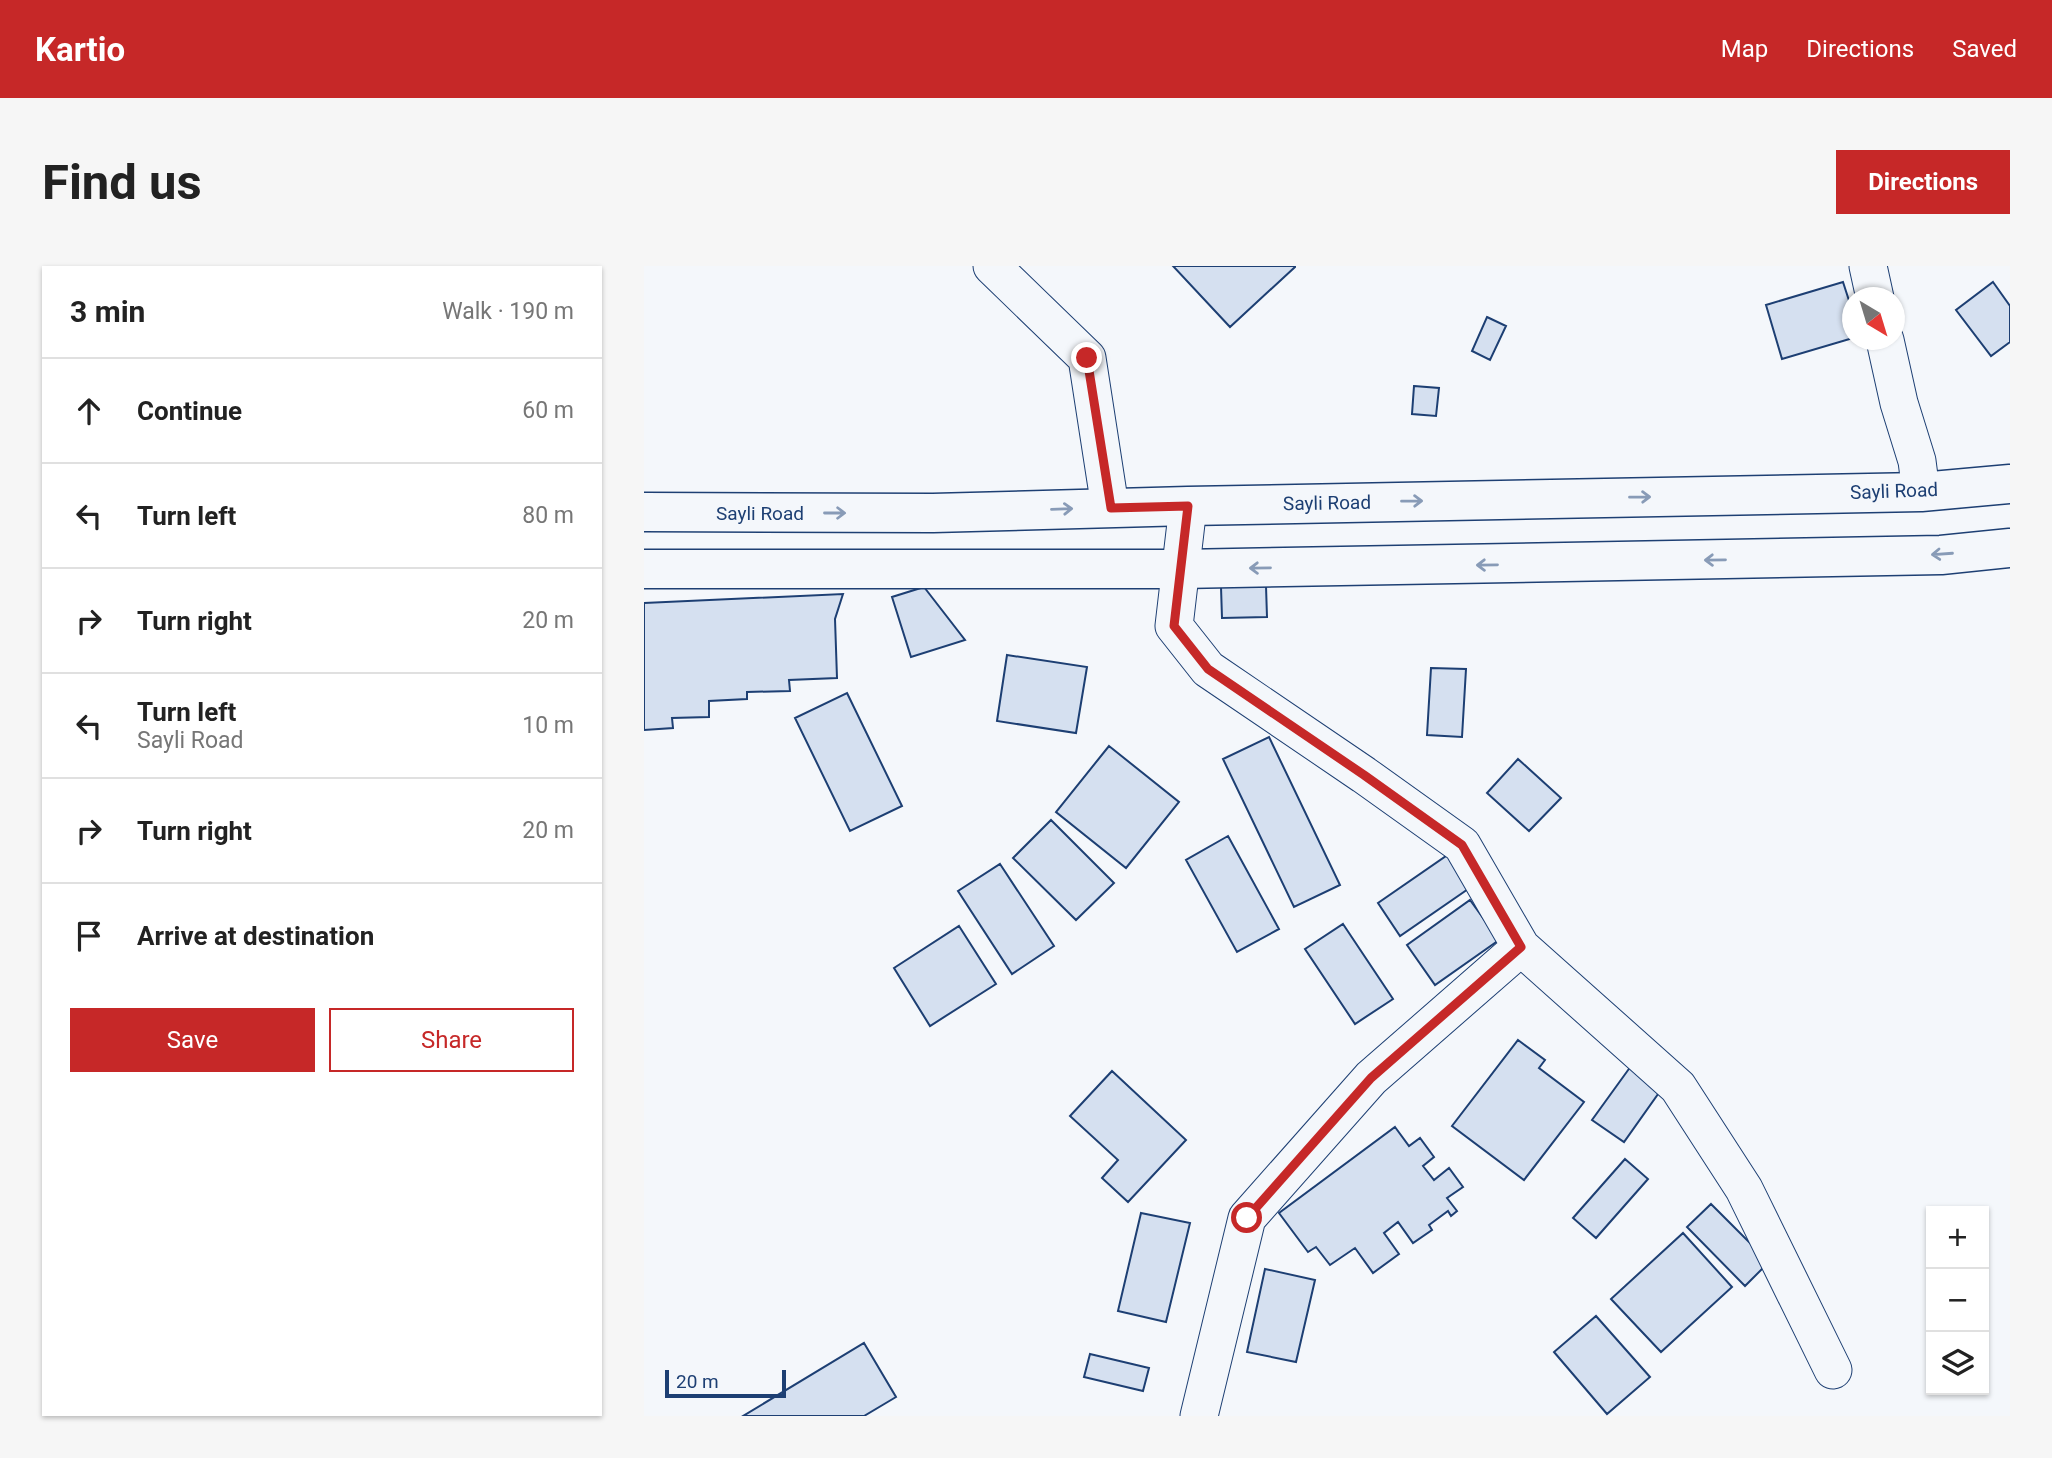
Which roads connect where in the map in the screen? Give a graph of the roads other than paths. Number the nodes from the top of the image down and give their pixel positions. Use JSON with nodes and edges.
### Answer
{"nodes":[{"id":1,"x":992,"y":266,"type":"edge"},
{"id":2,"x":1868,"y":266,"type":"edge"},
{"id":3,"x":1873,"y":287,"type":"edge"},
{"id":4,"x":1887,"y":350,"type":"edge"},
{"id":5,"x":2010,"y":484,"type":"edge"},
{"id":6,"x":1921,"y":492,"type":"junction"},
{"id":7,"x":1188,"y":506,"type":"junction"},
{"id":8,"x":1111,"y":508,"type":"junction"},
{"id":9,"x":644,"y":512,"type":"edge"},
{"id":10,"x":2010,"y":548,"type":"edge"},
{"id":11,"x":644,"y":569,"type":"edge"},
{"id":12,"x":1181,"y":569,"type":"junction"},
{"id":13,"x":1521,"y":947,"type":"junction"},
{"id":14,"x":1833,"y":1370,"type":"dead end"},
{"id":15,"x":1199,"y":1416,"type":"edge"}],
"edges":[{"from":1,"to":8,"type":"street"},
{"from":2,"to":3,"type":"street"},
{"from":4,"to":6,"type":"street"},
{"from":5,"to":6,"type":"main road","name":"Sayli Road"},
{"from":7,"to":6,"type":"main road","name":"Sayli Road","one_way":true},
{"from":7,"to":8,"type":"main road","name":"Sayli Road"},
{"from":7,"to":12,"type":"street"},
{"from":9,"to":8,"type":"main road","name":"Sayli Road","one_way":true},
{"from":10,"to":12,"type":"main road","one_way":true},
{"from":11,"to":12,"type":"main road"},
{"from":12,"to":13,"type":"street"},
{"from":13,"to":14,"type":"street"},
{"from":13,"to":15,"type":"street"}]}
